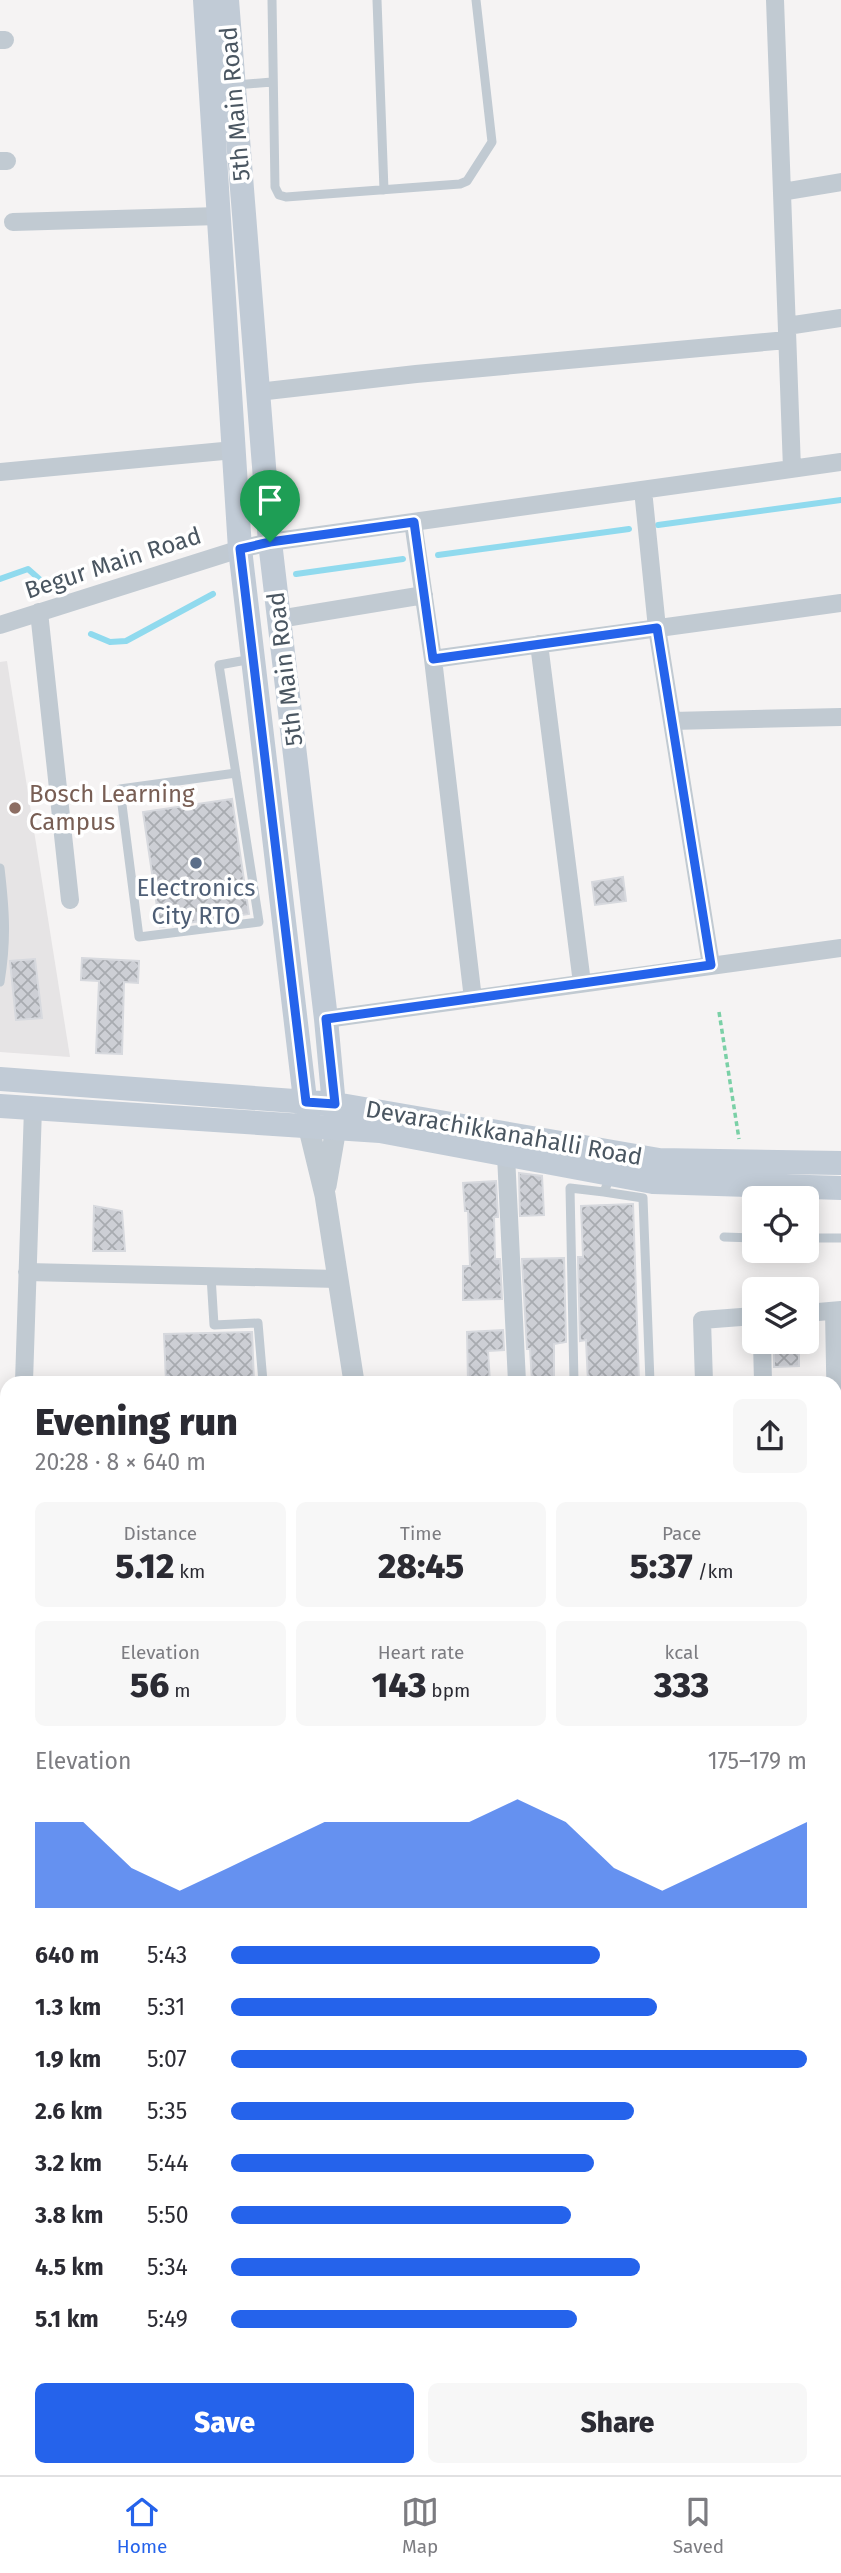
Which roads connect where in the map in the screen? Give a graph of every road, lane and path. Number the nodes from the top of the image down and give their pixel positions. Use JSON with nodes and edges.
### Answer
{"nodes":[{"id":1,"x":205,"y":0,"type":"edge"},
{"id":2,"x":227,"y":0,"type":"edge"},
{"id":3,"x":272,"y":0,"type":"edge"},
{"id":4,"x":377,"y":0,"type":"edge"},
{"id":5,"x":476,"y":0,"type":"edge"},
{"id":6,"x":775,"y":0,"type":"edge"},
{"id":7,"x":272,"y":82,"type":"junction"},
{"id":8,"x":234,"y":85,"type":"junction"},
{"id":9,"x":841,"y":182,"type":"edge"},
{"id":10,"x":384,"y":190,"type":"junction"},
{"id":11,"x":782,"y":192,"type":"junction"},
{"id":12,"x":219,"y":216,"type":"junction"},
{"id":13,"x":13,"y":222,"type":"dead end"},
{"id":14,"x":841,"y":318,"type":"edge"},
{"id":15,"x":787,"y":333,"type":"junction"},
{"id":16,"x":258,"y":392,"type":"junction"},
{"id":17,"x":234,"y":450,"type":"junction"},
{"id":18,"x":841,"y":462,"type":"edge"},
{"id":19,"x":792,"y":469,"type":"junction"},
{"id":20,"x":0,"y":472,"type":"edge"},
{"id":21,"x":643,"y":490,"type":"junction"},
{"id":22,"x":414,"y":522,"type":"junction"},
{"id":23,"x":270,"y":542,"type":"junction"},
{"id":24,"x":240,"y":549,"type":"junction"},
{"id":25,"x":424,"y":595,"type":"junction"},
{"id":26,"x":841,"y":603,"type":"edge"},
{"id":27,"x":39,"y":612,"type":"junction"},
{"id":28,"x":279,"y":619,"type":"junction"},
{"id":29,"x":0,"y":625,"type":"edge"},
{"id":30,"x":657,"y":628,"type":"junction"},
{"id":31,"x":539,"y":644,"type":"junction"},
{"id":32,"x":255,"y":658,"type":"junction"},
{"id":33,"x":433,"y":659,"type":"junction"},
{"id":34,"x":841,"y":717,"type":"edge"},
{"id":35,"x":672,"y":721,"type":"junction"},
{"id":36,"x":236,"y":773,"type":"junction"},
{"id":37,"x":0,"y":868,"type":"edge"},
{"id":38,"x":69,"y":900,"type":"dead end"},
{"id":39,"x":841,"y":948,"type":"edge"},
{"id":40,"x":711,"y":965,"type":"junction"},
{"id":41,"x":0,"y":982,"type":"edge"},
{"id":42,"x":582,"y":983,"type":"junction"},
{"id":43,"x":473,"y":999,"type":"junction"},
{"id":44,"x":719,"y":1012,"type":"dead end"},
{"id":45,"x":326,"y":1019,"type":"junction"},
{"id":46,"x":0,"y":1079,"type":"edge"},
{"id":47,"x":0,"y":1106,"type":"edge"},
{"id":48,"x":33,"y":1108,"type":"junction"},
{"id":49,"x":307,"y":1114,"type":"junction"},
{"id":50,"x":335,"y":1116,"type":"junction"},
{"id":51,"x":506,"y":1155,"type":"junction"},
{"id":52,"x":743,"y":1162,"type":"junction"},
{"id":53,"x":841,"y":1163,"type":"edge"},
{"id":54,"x":608,"y":1183,"type":"junction"},
{"id":55,"x":841,"y":1188,"type":"edge"},
{"id":56,"x":325,"y":1195,"type":"junction"},
{"id":57,"x":724,"y":1237,"type":"dead end"},
{"id":58,"x":742,"y":1238,"type":"edge"},
{"id":59,"x":819,"y":1238,"type":"edge"},
{"id":60,"x":841,"y":1238,"type":"edge"},
{"id":61,"x":27,"y":1272,"type":"junction"},
{"id":62,"x":211,"y":1276,"type":"junction"},
{"id":63,"x":338,"y":1279,"type":"junction"},
{"id":64,"x":838,"y":1311,"type":"edge"},
{"id":65,"x":819,"y":1312,"type":"edge"},
{"id":66,"x":742,"y":1317,"type":"edge"},
{"id":67,"x":762,"y":1354,"type":"edge"},
{"id":68,"x":24,"y":1376,"type":"edge"},
{"id":69,"x":262,"y":1376,"type":"edge"},
{"id":70,"x":353,"y":1376,"type":"edge"},
{"id":71,"x":517,"y":1376,"type":"edge"},
{"id":72,"x":574,"y":1376,"type":"edge"},
{"id":73,"x":650,"y":1376,"type":"edge"},
{"id":74,"x":704,"y":1376,"type":"edge"},
{"id":75,"x":763,"y":1376,"type":"edge"},
{"id":76,"x":837,"y":1376,"type":"edge"}],
"edges":[{"from":1,"to":12,"type":"main road","name":"5th Main Road"},
{"from":2,"to":8,"type":"main road","name":"5th Main Road"},
{"from":3,"to":7,"type":"lane"},
{"from":4,"to":10,"type":"lane"},
{"from":5,"to":10,"type":"lane"},
{"from":6,"to":11,"type":"street"},
{"from":7,"to":8,"type":"lane"},
{"from":7,"to":10,"type":"lane"},
{"from":8,"to":16,"type":"main road","name":"5th Main Road"},
{"from":9,"to":11,"type":"street"},
{"from":11,"to":15,"type":"street"},
{"from":12,"to":13,"type":"street"},
{"from":12,"to":17,"type":"main road","name":"5th Main Road"},
{"from":14,"to":15,"type":"street"},
{"from":15,"to":16,"type":"street"},
{"from":15,"to":19,"type":"street"},
{"from":16,"to":23,"type":"main road","name":"5th Main Road"},
{"from":17,"to":20,"type":"street"},
{"from":17,"to":24,"type":"main road","name":"5th Main Road"},
{"from":18,"to":19,"type":"street","name":"Begur Main Road"},
{"from":19,"to":21,"type":"street","name":"Begur Main Road"},
{"from":21,"to":22,"type":"street","name":"Begur Main Road"},
{"from":21,"to":30,"type":"street"},
{"from":22,"to":23,"type":"street","name":"Begur Main Road"},
{"from":22,"to":25,"type":"street"},
{"from":23,"to":24,"type":"street","name":"Begur Main Road"},
{"from":23,"to":28,"type":"main road","name":"5th Main Road"},
{"from":24,"to":27,"type":"street","name":"Begur Main Road"},
{"from":24,"to":32,"type":"main road","name":"5th Main Road"},
{"from":25,"to":28,"type":"street"},
{"from":25,"to":33,"type":"street"},
{"from":26,"to":30,"type":"street"},
{"from":27,"to":29,"type":"street","name":"Begur Main Road"},
{"from":27,"to":38,"type":"street"},
{"from":28,"to":45,"type":"main road","name":"5th Main Road"},
{"from":30,"to":31,"type":"street"},
{"from":30,"to":35,"type":"street"},
{"from":31,"to":33,"type":"street"},
{"from":31,"to":42,"type":"street"},
{"from":32,"to":36,"type":"lane"},
{"from":32,"to":49,"type":"main road","name":"5th Main Road"},
{"from":33,"to":43,"type":"street"},
{"from":34,"to":35,"type":"street"},
{"from":35,"to":40,"type":"street"},
{"from":36,"to":36,"type":"lane"},
{"from":37,"to":41,"type":"lane"},
{"from":39,"to":40,"type":"street"},
{"from":40,"to":42,"type":"street"},
{"from":42,"to":43,"type":"street"},
{"from":43,"to":45,"type":"street"},
{"from":44,"to":52,"type":"path"},
{"from":45,"to":50,"type":"main road","name":"5th Main Road"},
{"from":46,"to":49,"type":"main road","name":"Devarachikkanahalli Road"},
{"from":47,"to":48,"type":"main road","name":"Devarachikkanahalli Road"},
{"from":48,"to":49,"type":"main road","name":"Devarachikkanahalli Road"},
{"from":48,"to":61,"type":"street"},
{"from":49,"to":50,"type":"main road","name":"Devarachikkanahalli Road"},
{"from":49,"to":56,"type":"street"},
{"from":50,"to":51,"type":"main road","name":"Devarachikkanahalli Road"},
{"from":50,"to":52,"type":"main road","name":"Devarachikkanahalli Road"},
{"from":50,"to":56,"type":"street"},
{"from":51,"to":54,"type":"main road","name":"Devarachikkanahalli Road"},
{"from":51,"to":71,"type":"street"},
{"from":52,"to":53,"type":"main road","name":"Devarachikkanahalli Road"},
{"from":54,"to":55,"type":"main road","name":"Devarachikkanahalli Road"},
{"from":54,"to":72,"type":"lane"},
{"from":54,"to":73,"type":"lane"},
{"from":56,"to":63,"type":"street"},
{"from":57,"to":58,"type":"lane"},
{"from":59,"to":60,"type":"lane"},
{"from":61,"to":62,"type":"street"},
{"from":61,"to":68,"type":"street"},
{"from":62,"to":63,"type":"street"},
{"from":62,"to":69,"type":"lane"},
{"from":63,"to":70,"type":"street"},
{"from":64,"to":65,"type":"street"},
{"from":64,"to":76,"type":"street"},
{"from":66,"to":74,"type":"street"},
{"from":67,"to":75,"type":"street"}]}
